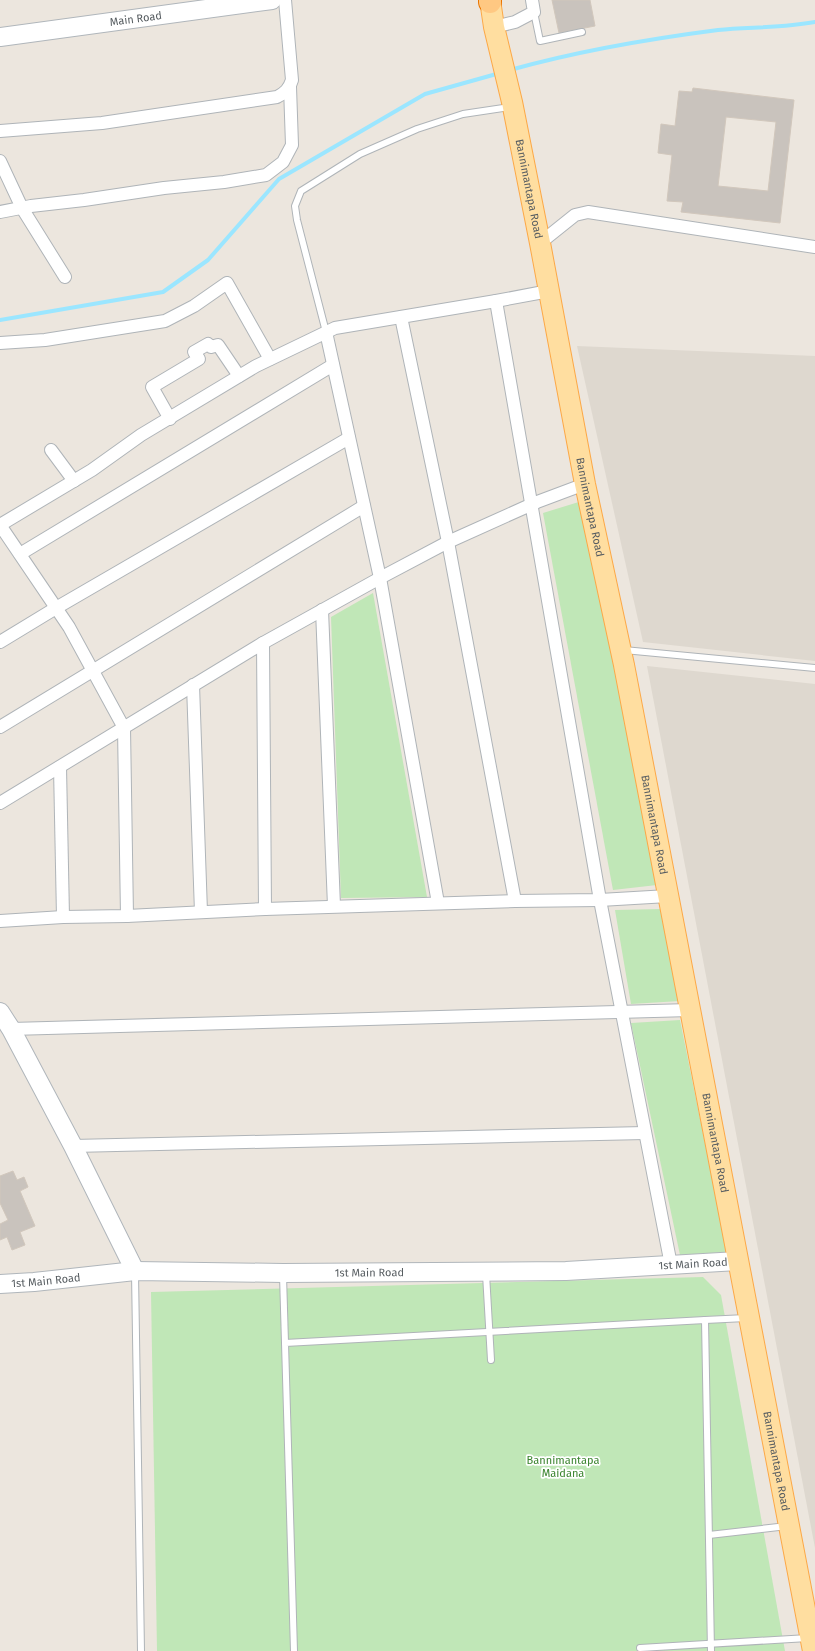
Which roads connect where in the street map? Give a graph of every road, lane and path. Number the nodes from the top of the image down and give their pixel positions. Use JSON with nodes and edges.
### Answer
{"nodes":[{"id":1,"x":272,"y":0,"type":"edge"},
{"id":2,"x":285,"y":0,"type":"edge"},
{"id":3,"x":490,"y":1,"type":"edge"},
{"id":4,"x":533,"y":6,"type":"edge"},
{"id":5,"x":495,"y":32,"type":"junction"},
{"id":6,"x":582,"y":32,"type":"dead end"},
{"id":7,"x":0,"y":37,"type":"edge"},
{"id":8,"x":290,"y":87,"type":"junction"},
{"id":9,"x":513,"y":104,"type":"junction"},
{"id":10,"x":0,"y":131,"type":"edge"},
{"id":11,"x":0,"y":161,"type":"edge"},
{"id":12,"x":22,"y":208,"type":"junction"},
{"id":13,"x":0,"y":212,"type":"edge"},
{"id":14,"x":540,"y":244,"type":"junction"},
{"id":15,"x":815,"y":247,"type":"edge"},
{"id":16,"x":65,"y":277,"type":"dead end"},
{"id":17,"x":549,"y":291,"type":"junction"},
{"id":18,"x":496,"y":301,"type":"junction"},
{"id":19,"x":401,"y":317,"type":"junction"},
{"id":20,"x":326,"y":332,"type":"junction"},
{"id":21,"x":0,"y":343,"type":"edge"},
{"id":22,"x":270,"y":359,"type":"junction"},
{"id":23,"x":333,"y":365,"type":"junction"},
{"id":24,"x":239,"y":376,"type":"junction"},
{"id":25,"x":170,"y":419,"type":"junction"},
{"id":26,"x":349,"y":438,"type":"junction"},
{"id":27,"x":51,"y":450,"type":"dead end"},
{"id":28,"x":74,"y":481,"type":"junction"},
{"id":29,"x":585,"y":484,"type":"junction"},
{"id":30,"x":531,"y":505,"type":"junction"},
{"id":31,"x":364,"y":506,"type":"junction"},
{"id":32,"x":0,"y":525,"type":"edge"},
{"id":33,"x":448,"y":542,"type":"junction"},
{"id":34,"x":20,"y":554,"type":"junction"},
{"id":35,"x":380,"y":578,"type":"junction"},
{"id":36,"x":56,"y":608,"type":"junction"},
{"id":37,"x":322,"y":610,"type":"junction"},
{"id":38,"x":0,"y":642,"type":"edge"},
{"id":39,"x":263,"y":643,"type":"junction"},
{"id":40,"x":620,"y":650,"type":"junction"},
{"id":41,"x":815,"y":668,"type":"edge"},
{"id":42,"x":92,"y":670,"type":"junction"},
{"id":43,"x":193,"y":685,"type":"junction"},
{"id":44,"x":0,"y":727,"type":"edge"},
{"id":45,"x":124,"y":728,"type":"junction"},
{"id":46,"x":60,"y":767,"type":"junction"},
{"id":47,"x":0,"y":803,"type":"edge"},
{"id":48,"x":668,"y":896,"type":"junction"},
{"id":49,"x":600,"y":900,"type":"junction"},
{"id":50,"x":515,"y":901,"type":"junction"},
{"id":51,"x":438,"y":903,"type":"junction"},
{"id":52,"x":334,"y":906,"type":"junction"},
{"id":53,"x":265,"y":909,"type":"junction"},
{"id":54,"x":201,"y":912,"type":"junction"},
{"id":55,"x":127,"y":916,"type":"junction"},
{"id":56,"x":63,"y":917,"type":"junction"},
{"id":57,"x":0,"y":922,"type":"edge"},
{"id":58,"x":690,"y":1010,"type":"junction"},
{"id":59,"x":0,"y":1012,"type":"edge"},
{"id":60,"x":622,"y":1013,"type":"junction"},
{"id":61,"x":11,"y":1029,"type":"junction"},
{"id":62,"x":645,"y":1133,"type":"junction"},
{"id":63,"x":73,"y":1146,"type":"junction"},
{"id":64,"x":738,"y":1261,"type":"junction"},
{"id":65,"x":671,"y":1266,"type":"junction"},
{"id":66,"x":135,"y":1271,"type":"junction"},
{"id":67,"x":486,"y":1272,"type":"junction"},
{"id":68,"x":283,"y":1273,"type":"junction"},
{"id":69,"x":0,"y":1284,"type":"edge"},
{"id":70,"x":749,"y":1318,"type":"junction"},
{"id":71,"x":705,"y":1320,"type":"junction"},
{"id":72,"x":490,"y":1332,"type":"junction"},
{"id":73,"x":285,"y":1343,"type":"junction"},
{"id":74,"x":491,"y":1360,"type":"dead end"},
{"id":75,"x":789,"y":1525,"type":"junction"},
{"id":76,"x":709,"y":1535,"type":"junction"},
{"id":77,"x":812,"y":1644,"type":"edge"},
{"id":78,"x":640,"y":1648,"type":"dead end"},
{"id":79,"x":711,"y":1648,"type":"edge"},
{"id":80,"x":141,"y":1651,"type":"edge"},
{"id":81,"x":294,"y":1651,"type":"edge"}],
"edges":[{"from":1,"to":7,"type":"street","name":"Main Road"},
{"from":2,"to":8,"type":"street"},
{"from":3,"to":5,"type":"main road","name":"Bannimantapa Road"},
{"from":4,"to":5,"type":"street"},
{"from":4,"to":6,"type":"lane"},
{"from":5,"to":9,"type":"main road","name":"Bannimantapa Road"},
{"from":8,"to":10,"type":"street"},
{"from":8,"to":12,"type":"street"},
{"from":9,"to":14,"type":"main road","name":"Bannimantapa Road"},
{"from":9,"to":20,"type":"lane"},
{"from":11,"to":12,"type":"street"},
{"from":12,"to":13,"type":"street"},
{"from":12,"to":16,"type":"street"},
{"from":14,"to":15,"type":"street"},
{"from":14,"to":17,"type":"main road","name":"Bannimantapa Road"},
{"from":17,"to":18,"type":"street"},
{"from":17,"to":29,"type":"main road","name":"Bannimantapa Road"},
{"from":18,"to":19,"type":"street"},
{"from":18,"to":30,"type":"street"},
{"from":19,"to":20,"type":"street"},
{"from":19,"to":33,"type":"street"},
{"from":20,"to":22,"type":"street"},
{"from":20,"to":23,"type":"street"},
{"from":21,"to":22,"type":"street"},
{"from":22,"to":24,"type":"street"},
{"from":23,"to":26,"type":"street"},
{"from":23,"to":34,"type":"street"},
{"from":24,"to":25,"type":"street"},
{"from":24,"to":25,"type":"street"},
{"from":25,"to":28,"type":"street"},
{"from":26,"to":31,"type":"street"},
{"from":26,"to":36,"type":"street"},
{"from":27,"to":28,"type":"street"},
{"from":28,"to":32,"type":"street"},
{"from":29,"to":30,"type":"street"},
{"from":29,"to":40,"type":"main road","name":"Bannimantapa Road"},
{"from":30,"to":33,"type":"street"},
{"from":30,"to":49,"type":"street"},
{"from":31,"to":35,"type":"street"},
{"from":31,"to":42,"type":"street"},
{"from":32,"to":34,"type":"street"},
{"from":33,"to":35,"type":"street"},
{"from":33,"to":50,"type":"street"},
{"from":34,"to":36,"type":"street"},
{"from":35,"to":37,"type":"street"},
{"from":35,"to":51,"type":"street"},
{"from":36,"to":38,"type":"street"},
{"from":36,"to":42,"type":"street"},
{"from":37,"to":39,"type":"street"},
{"from":37,"to":52,"type":"street"},
{"from":39,"to":43,"type":"street"},
{"from":39,"to":53,"type":"street"},
{"from":40,"to":41,"type":"lane"},
{"from":40,"to":48,"type":"main road","name":"Bannimantapa Road"},
{"from":42,"to":44,"type":"street"},
{"from":42,"to":45,"type":"street"},
{"from":43,"to":45,"type":"street"},
{"from":43,"to":54,"type":"street"},
{"from":45,"to":46,"type":"street"},
{"from":45,"to":55,"type":"street"},
{"from":46,"to":47,"type":"street"},
{"from":46,"to":56,"type":"street"},
{"from":48,"to":49,"type":"street"},
{"from":48,"to":58,"type":"main road","name":"Bannimantapa Road"},
{"from":49,"to":50,"type":"street"},
{"from":49,"to":60,"type":"street"},
{"from":50,"to":51,"type":"street"},
{"from":51,"to":52,"type":"street"},
{"from":52,"to":53,"type":"street"},
{"from":53,"to":54,"type":"street"},
{"from":54,"to":55,"type":"street"},
{"from":55,"to":56,"type":"street"},
{"from":56,"to":57,"type":"street"},
{"from":58,"to":60,"type":"street"},
{"from":58,"to":64,"type":"main road","name":"Bannimantapa Road"},
{"from":59,"to":61,"type":"street"},
{"from":60,"to":61,"type":"street"},
{"from":60,"to":62,"type":"street"},
{"from":61,"to":63,"type":"street"},
{"from":62,"to":63,"type":"street"},
{"from":62,"to":65,"type":"street"},
{"from":63,"to":66,"type":"street"},
{"from":64,"to":65,"type":"street","name":"1st Main Road"},
{"from":64,"to":70,"type":"main road","name":"Bannimantapa Road"},
{"from":65,"to":67,"type":"street","name":"1st Main Road"},
{"from":66,"to":68,"type":"street","name":"1st Main Road"},
{"from":66,"to":69,"type":"street","name":"1st Main Road"},
{"from":66,"to":80,"type":"lane"},
{"from":67,"to":68,"type":"street","name":"1st Main Road"},
{"from":67,"to":72,"type":"lane"},
{"from":68,"to":73,"type":"lane"},
{"from":70,"to":71,"type":"lane"},
{"from":70,"to":75,"type":"main road","name":"Bannimantapa Road"},
{"from":71,"to":72,"type":"lane"},
{"from":71,"to":76,"type":"lane"},
{"from":72,"to":73,"type":"lane"},
{"from":72,"to":74,"type":"lane"},
{"from":73,"to":81,"type":"lane"},
{"from":75,"to":76,"type":"lane"},
{"from":75,"to":77,"type":"main road","name":"Bannimantapa Road"},
{"from":76,"to":79,"type":"lane"},
{"from":77,"to":79,"type":"lane"},
{"from":78,"to":79,"type":"lane"}]}
